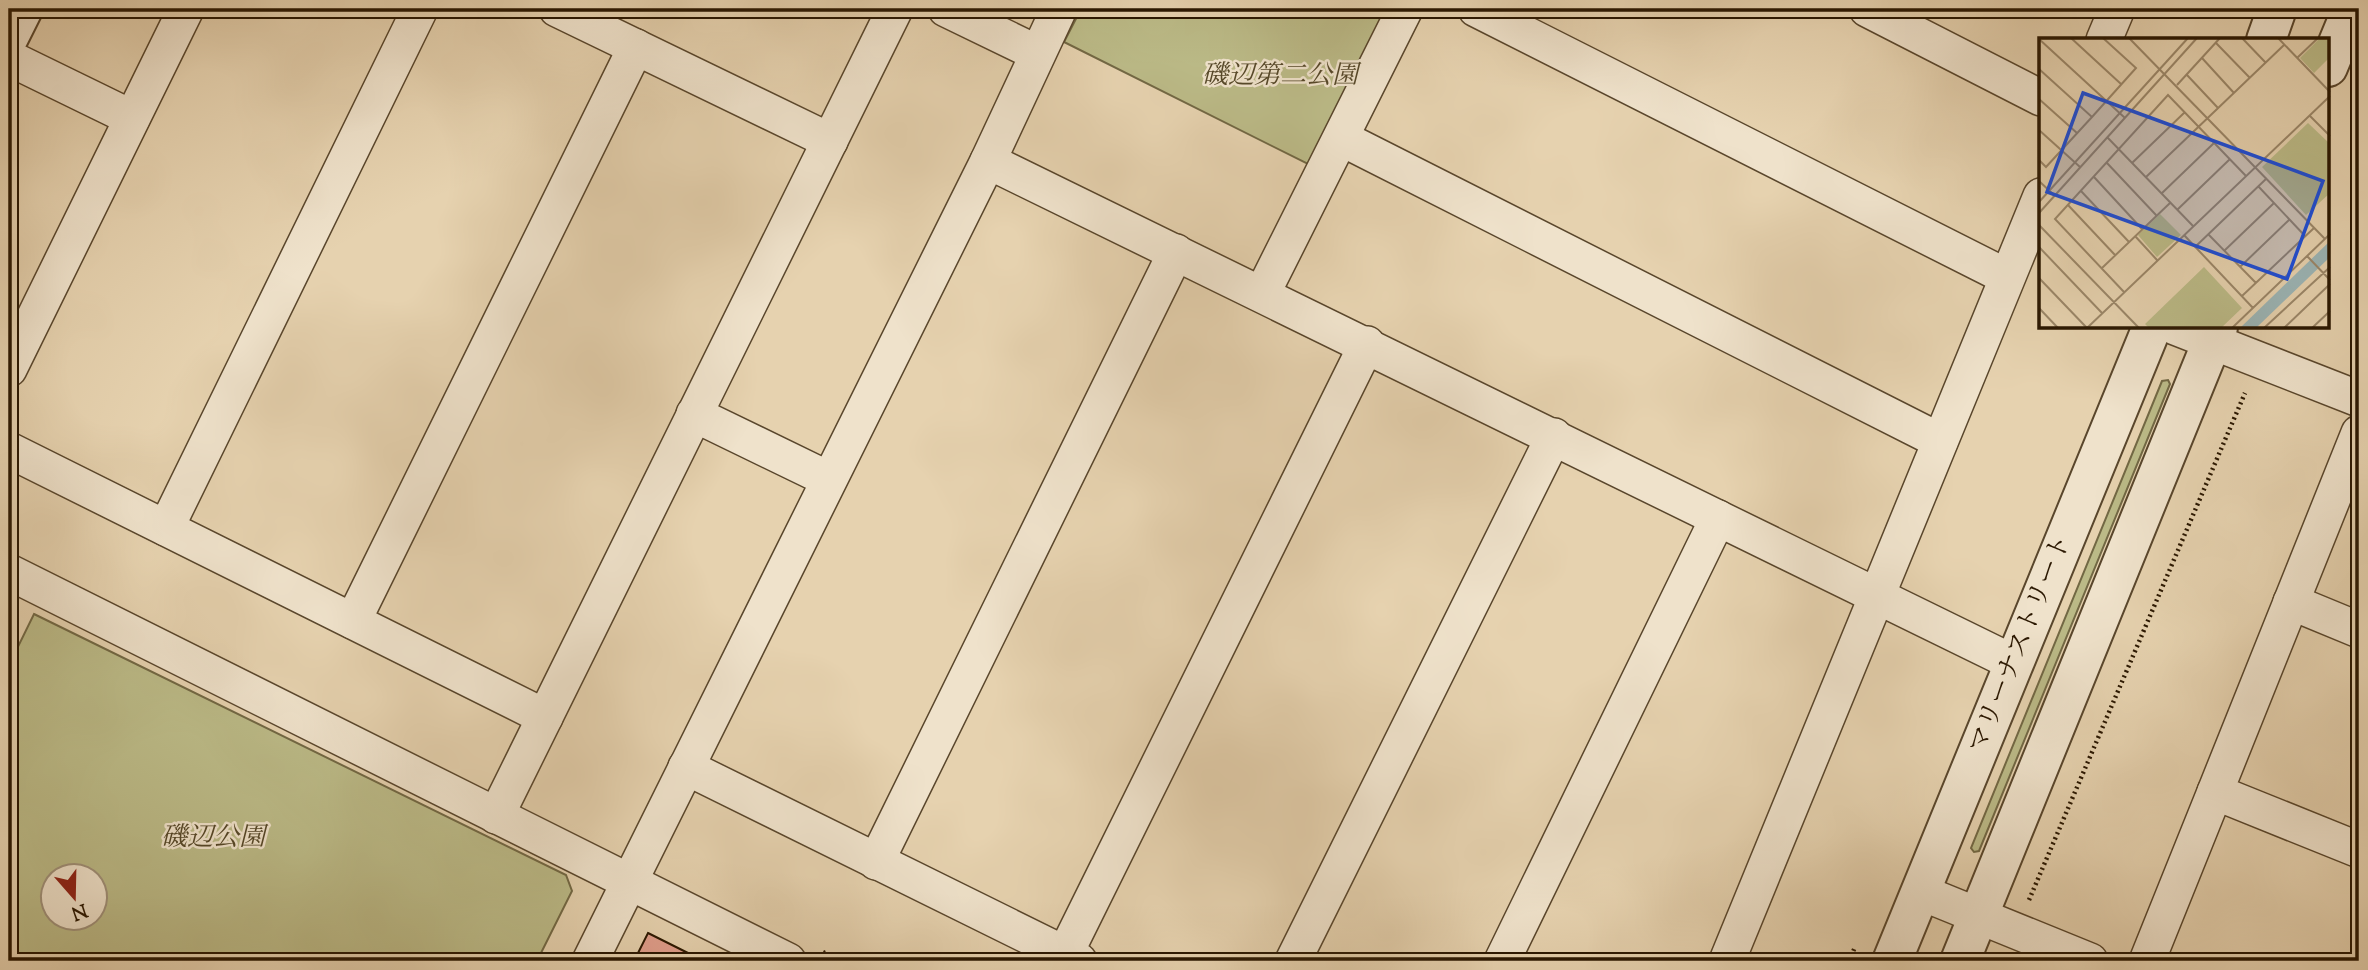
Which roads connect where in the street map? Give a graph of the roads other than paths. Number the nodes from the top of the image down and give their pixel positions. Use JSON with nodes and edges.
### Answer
{"nodes":[{"id":1,"x":23,"y":9,"type":"edge"},
{"id":2,"x":186,"y":9,"type":"edge"},
{"id":3,"x":420,"y":9,"type":"edge"},
{"id":4,"x":557,"y":9,"type":"edge"},
{"id":5,"x":895,"y":9,"type":"edge"},
{"id":6,"x":946,"y":9,"type":"edge"},
{"id":7,"x":1059,"y":9,"type":"edge"},
{"id":8,"x":1405,"y":9,"type":"edge"},
{"id":9,"x":1476,"y":9,"type":"edge"},
{"id":10,"x":1867,"y":9,"type":"edge"},
{"id":11,"x":2117,"y":9,"type":"edge"},
{"id":12,"x":2277,"y":9,"type":"edge"},
{"id":13,"x":2348,"y":13,"type":"edge"},
{"id":14,"x":9,"y":37,"type":"edge"},
{"id":15,"x":2105,"y":38,"type":"edge"},
{"id":16,"x":2267,"y":38,"type":"edge"},
{"id":17,"x":636,"y":47,"type":"junction"},
{"id":18,"x":1037,"y":53,"type":"junction"},
{"id":19,"x":9,"y":58,"type":"edge"},
{"id":20,"x":2330,"y":61,"type":"edge"},
{"id":21,"x":2039,"y":97,"type":"edge"},
{"id":22,"x":132,"y":118,"type":"junction"},
{"id":23,"x":1341,"y":138,"type":"junction"},
{"id":24,"x":830,"y":141,"type":"junction"},
{"id":25,"x":988,"y":161,"type":"junction"},
{"id":26,"x":2039,"y":201,"type":"edge"},
{"id":27,"x":1176,"y":252,"type":"junction"},
{"id":28,"x":2007,"y":277,"type":"junction"},
{"id":29,"x":1262,"y":294,"type":"junction"},
{"id":30,"x":2151,"y":329,"type":"edge"},
{"id":31,"x":2184,"y":329,"type":"edge"},
{"id":32,"x":2215,"y":336,"type":"edge"},
{"id":33,"x":1367,"y":344,"type":"junction"},
{"id":34,"x":9,"y":369,"type":"edge"},
{"id":35,"x":2359,"y":399,"type":"edge"},
{"id":36,"x":694,"y":414,"type":"junction"},
{"id":37,"x":2359,"y":433,"type":"edge"},
{"id":38,"x":1554,"y":436,"type":"junction"},
{"id":39,"x":1940,"y":441,"type":"junction"},
{"id":40,"x":9,"y":450,"type":"edge"},
{"id":41,"x":828,"y":479,"type":"junction"},
{"id":42,"x":1718,"y":518,"type":"junction"},
{"id":43,"x":166,"y":528,"type":"junction"},
{"id":44,"x":9,"y":572,"type":"edge"},
{"id":45,"x":1877,"y":597,"type":"junction"},
{"id":46,"x":2291,"y":602,"type":"junction"},
{"id":47,"x":353,"y":621,"type":"junction"},
{"id":48,"x":2359,"y":629,"type":"edge"},
{"id":49,"x":2014,"y":663,"type":"junction"},
{"id":50,"x":545,"y":717,"type":"junction"},
{"id":51,"x":686,"y":767,"type":"junction"},
{"id":52,"x":2215,"y":792,"type":"junction"},
{"id":53,"x":496,"y":816,"type":"junction"},
{"id":54,"x":2359,"y":850,"type":"edge"},
{"id":55,"x":876,"y":862,"type":"junction"},
{"id":56,"x":628,"y":884,"type":"junction"},
{"id":57,"x":1920,"y":892,"type":"junction"},
{"id":58,"x":1979,"y":916,"type":"junction"},
{"id":59,"x":1072,"y":958,"type":"edge"},
{"id":60,"x":590,"y":961,"type":"edge"},
{"id":61,"x":788,"y":961,"type":"edge"},
{"id":62,"x":1293,"y":961,"type":"edge"},
{"id":63,"x":1502,"y":961,"type":"edge"},
{"id":64,"x":1727,"y":961,"type":"edge"},
{"id":65,"x":1892,"y":961,"type":"edge"},
{"id":66,"x":1960,"y":961,"type":"edge"},
{"id":67,"x":2090,"y":961,"type":"edge"},
{"id":68,"x":2147,"y":961,"type":"edge"}],
"edges":[{"from":1,"to":14,"type":"street"},
{"from":2,"to":22,"type":"street"},
{"from":3,"to":43,"type":"street"},
{"from":4,"to":17,"type":"street"},
{"from":5,"to":24,"type":"street"},
{"from":6,"to":18,"type":"street"},
{"from":7,"to":18,"type":"street"},
{"from":8,"to":23,"type":"street"},
{"from":9,"to":28,"type":"street"},
{"from":10,"to":21,"type":"street"},
{"from":11,"to":15,"type":"street"},
{"from":12,"to":16,"type":"street"},
{"from":13,"to":20,"type":"street"},
{"from":17,"to":24,"type":"street"},
{"from":17,"to":47,"type":"street"},
{"from":18,"to":25,"type":"street"},
{"from":19,"to":22,"type":"street"},
{"from":22,"to":34,"type":"street"},
{"from":23,"to":29,"type":"street"},
{"from":23,"to":39,"type":"street"},
{"from":24,"to":36,"type":"street"},
{"from":25,"to":27,"type":"street"},
{"from":25,"to":41,"type":"street"},
{"from":26,"to":28,"type":"street"},
{"from":27,"to":29,"type":"street"},
{"from":27,"to":55,"type":"street"},
{"from":28,"to":39,"type":"street"},
{"from":29,"to":33,"type":"street"},
{"from":30,"to":49,"type":"street","name":"マリーナストリート"},
{"from":31,"to":32,"type":"street"},
{"from":32,"to":35,"type":"street"},
{"from":32,"to":58,"type":"street"},
{"from":33,"to":38,"type":"street"},
{"from":33,"to":59,"type":"street"},
{"from":36,"to":41,"type":"street"},
{"from":36,"to":50,"type":"street"},
{"from":37,"to":46,"type":"street"},
{"from":38,"to":42,"type":"street"},
{"from":38,"to":62,"type":"street"},
{"from":39,"to":45,"type":"street"},
{"from":40,"to":43,"type":"street"},
{"from":41,"to":51,"type":"street"},
{"from":42,"to":45,"type":"street"},
{"from":42,"to":63,"type":"street"},
{"from":43,"to":47,"type":"street"},
{"from":44,"to":53,"type":"street"},
{"from":45,"to":49,"type":"street"},
{"from":45,"to":64,"type":"street"},
{"from":46,"to":48,"type":"street"},
{"from":46,"to":52,"type":"street"},
{"from":47,"to":50,"type":"street"},
{"from":49,"to":57,"type":"street","name":"マリーナストリート"},
{"from":50,"to":53,"type":"street"},
{"from":51,"to":55,"type":"street"},
{"from":51,"to":56,"type":"street"},
{"from":52,"to":54,"type":"street"},
{"from":52,"to":68,"type":"street"},
{"from":53,"to":56,"type":"street"},
{"from":55,"to":59,"type":"street"},
{"from":56,"to":60,"type":"street"},
{"from":56,"to":61,"type":"street"},
{"from":57,"to":58,"type":"street"},
{"from":57,"to":65,"type":"street","name":"マリーナストリート"},
{"from":58,"to":66,"type":"street"},
{"from":58,"to":67,"type":"street"}]}
